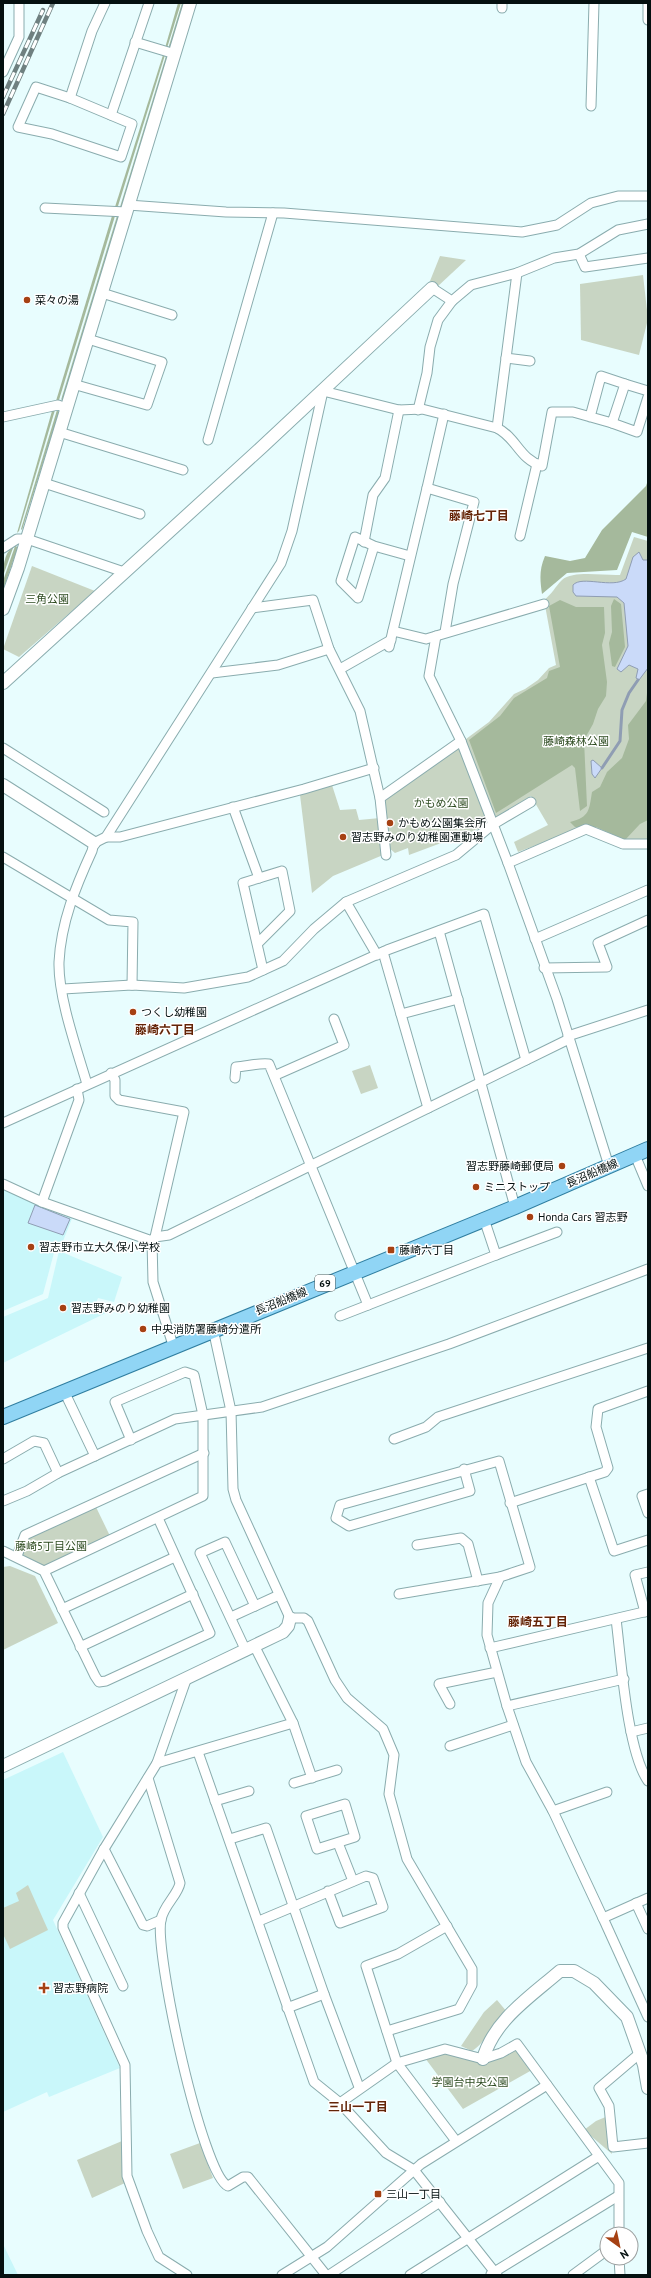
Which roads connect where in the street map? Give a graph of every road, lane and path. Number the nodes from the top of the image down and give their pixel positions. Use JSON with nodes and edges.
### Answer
{"nodes":[{"id":1,"x":19,"y":3,"type":"edge"},
{"id":2,"x":105,"y":3,"type":"edge"},
{"id":3,"x":149,"y":3,"type":"edge"},
{"id":4,"x":190,"y":3,"type":"edge"},
{"id":5,"x":594,"y":3,"type":"edge"},
{"id":6,"x":648,"y":3,"type":"edge"},
{"id":7,"x":648,"y":20,"type":"edge"},
{"id":8,"x":135,"y":42,"type":"junction"},
{"id":9,"x":175,"y":54,"type":"junction"},
{"id":10,"x":3,"y":72,"type":"edge"},
{"id":11,"x":70,"y":98,"type":"junction"},
{"id":12,"x":591,"y":106,"type":"dead end"},
{"id":13,"x":111,"y":114,"type":"junction"},
{"id":14,"x":648,"y":196,"type":"edge"},
{"id":15,"x":45,"y":208,"type":"dead end"},
{"id":16,"x":127,"y":208,"type":"junction"},
{"id":17,"x":273,"y":213,"type":"junction"},
{"id":18,"x":648,"y":224,"type":"edge"},
{"id":19,"x":579,"y":254,"type":"junction"},
{"id":20,"x":648,"y":258,"type":"edge"},
{"id":21,"x":517,"y":273,"type":"junction"},
{"id":22,"x":432,"y":288,"type":"joint"},
{"id":23,"x":102,"y":293,"type":"junction"},
{"id":24,"x":452,"y":301,"type":"junction"},
{"id":25,"x":172,"y":315,"type":"dead end"},
{"id":26,"x":88,"y":339,"type":"junction"},
{"id":27,"x":506,"y":358,"type":"junction"},
{"id":28,"x":530,"y":361,"type":"dead end"},
{"id":29,"x":74,"y":384,"type":"junction"},
{"id":30,"x":625,"y":384,"type":"junction"},
{"id":31,"x":323,"y":391,"type":"junction"},
{"id":32,"x":648,"y":391,"type":"edge"},
{"id":33,"x":648,"y":397,"type":"edge"},
{"id":34,"x":66,"y":408,"type":"junction"},
{"id":35,"x":399,"y":410,"type":"junction"},
{"id":36,"x":418,"y":410,"type":"junction"},
{"id":37,"x":444,"y":414,"type":"junction"},
{"id":38,"x":590,"y":417,"type":"junction"},
{"id":39,"x":3,"y":418,"type":"edge"},
{"id":40,"x":612,"y":423,"type":"junction"},
{"id":41,"x":497,"y":428,"type":"junction"},
{"id":42,"x":58,"y":432,"type":"junction"},
{"id":43,"x":208,"y":440,"type":"dead end"},
{"id":44,"x":537,"y":464,"type":"junction"},
{"id":45,"x":183,"y":470,"type":"dead end"},
{"id":46,"x":44,"y":484,"type":"junction"},
{"id":47,"x":427,"y":488,"type":"junction"},
{"id":48,"x":140,"y":514,"type":"dead end"},
{"id":49,"x":520,"y":536,"type":"dead end"},
{"id":50,"x":27,"y":538,"type":"junction"},
{"id":51,"x":364,"y":542,"type":"junction"},
{"id":52,"x":374,"y":546,"type":"junction"},
{"id":53,"x":3,"y":548,"type":"edge"},
{"id":54,"x":410,"y":556,"type":"junction"},
{"id":55,"x":124,"y":572,"type":"junction"},
{"id":56,"x":544,"y":604,"type":"dead end"},
{"id":57,"x":252,"y":608,"type":"junction"},
{"id":58,"x":3,"y":610,"type":"edge"},
{"id":59,"x":441,"y":634,"type":"junction"},
{"id":60,"x":391,"y":639,"type":"junction"},
{"id":61,"x":329,"y":649,"type":"junction"},
{"id":62,"x":340,"y":669,"type":"junction"},
{"id":63,"x":212,"y":673,"type":"junction"},
{"id":64,"x":3,"y":683,"type":"edge"},
{"id":65,"x":461,"y":740,"type":"junction"},
{"id":66,"x":3,"y":748,"type":"edge"},
{"id":67,"x":374,"y":768,"type":"junction"},
{"id":68,"x":3,"y":785,"type":"edge"},
{"id":69,"x":380,"y":798,"type":"junction"},
{"id":70,"x":531,"y":802,"type":"dead end"},
{"id":71,"x":233,"y":807,"type":"junction"},
{"id":72,"x":104,"y":812,"type":"dead end"},
{"id":73,"x":492,"y":825,"type":"junction"},
{"id":74,"x":106,"y":837,"type":"junction"},
{"id":75,"x":94,"y":843,"type":"junction"},
{"id":76,"x":648,"y":844,"type":"edge"},
{"id":77,"x":386,"y":855,"type":"dead end"},
{"id":78,"x":4,"y":861,"type":"edge"},
{"id":79,"x":508,"y":863,"type":"junction"},
{"id":80,"x":259,"y":878,"type":"junction"},
{"id":81,"x":648,"y":890,"type":"edge"},
{"id":82,"x":71,"y":898,"type":"junction"},
{"id":83,"x":346,"y":902,"type":"junction"},
{"id":84,"x":648,"y":920,"type":"edge"},
{"id":85,"x":440,"y":931,"type":"junction"},
{"id":86,"x":534,"y":939,"type":"junction"},
{"id":87,"x":256,"y":944,"type":"junction"},
{"id":88,"x":380,"y":954,"type":"junction"},
{"id":89,"x":544,"y":968,"type":"junction"},
{"id":90,"x":263,"y":970,"type":"junction"},
{"id":91,"x":132,"y":984,"type":"junction"},
{"id":92,"x":63,"y":989,"type":"junction"},
{"id":93,"x":458,"y":999,"type":"junction"},
{"id":94,"x":648,"y":1010,"type":"edge"},
{"id":95,"x":401,"y":1014,"type":"junction"},
{"id":96,"x":334,"y":1019,"type":"dead end"},
{"id":97,"x":569,"y":1038,"type":"junction"},
{"id":98,"x":526,"y":1060,"type":"junction"},
{"id":99,"x":111,"y":1073,"type":"junction"},
{"id":100,"x":276,"y":1075,"type":"junction"},
{"id":101,"x":235,"y":1078,"type":"dead end"},
{"id":102,"x":481,"y":1081,"type":"junction"},
{"id":103,"x":88,"y":1084,"type":"junction"},
{"id":104,"x":77,"y":1090,"type":"junction"},
{"id":105,"x":428,"y":1108,"type":"junction"},
{"id":106,"x":3,"y":1123,"type":"edge"},
{"id":107,"x":648,"y":1149,"type":"edge"},
{"id":108,"x":635,"y":1155,"type":"junction"},
{"id":109,"x":310,"y":1166,"type":"junction"},
{"id":110,"x":609,"y":1166,"type":"junction"},
{"id":111,"x":3,"y":1184,"type":"edge"},
{"id":112,"x":648,"y":1186,"type":"edge"},
{"id":113,"x":42,"y":1202,"type":"junction"},
{"id":114,"x":515,"y":1206,"type":"junction"},
{"id":115,"x":484,"y":1219,"type":"junction"},
{"id":116,"x":557,"y":1232,"type":"dead end"},
{"id":117,"x":154,"y":1239,"type":"junction"},
{"id":118,"x":496,"y":1255,"type":"junction"},
{"id":119,"x":648,"y":1269,"type":"edge"},
{"id":120,"x":353,"y":1271,"type":"junction"},
{"id":121,"x":368,"y":1305,"type":"junction"},
{"id":122,"x":340,"y":1316,"type":"dead end"},
{"id":123,"x":214,"y":1329,"type":"junction"},
{"id":124,"x":173,"y":1345,"type":"junction"},
{"id":125,"x":648,"y":1348,"type":"edge"},
{"id":126,"x":64,"y":1391,"type":"junction"},
{"id":127,"x":648,"y":1391,"type":"edge"},
{"id":128,"x":231,"y":1411,"type":"junction"},
{"id":129,"x":203,"y":1415,"type":"junction"},
{"id":130,"x":3,"y":1417,"type":"edge"},
{"id":131,"x":394,"y":1438,"type":"dead end"},
{"id":132,"x":131,"y":1440,"type":"junction"},
{"id":133,"x":204,"y":1452,"type":"junction"},
{"id":134,"x":95,"y":1456,"type":"junction"},
{"id":135,"x":3,"y":1459,"type":"edge"},
{"id":136,"x":464,"y":1469,"type":"junction"},
{"id":137,"x":58,"y":1473,"type":"junction"},
{"id":138,"x":590,"y":1477,"type":"junction"},
{"id":139,"x":648,"y":1494,"type":"edge"},
{"id":140,"x":3,"y":1501,"type":"edge"},
{"id":141,"x":510,"y":1503,"type":"junction"},
{"id":142,"x":648,"y":1513,"type":"edge"},
{"id":143,"x":158,"y":1518,"type":"junction"},
{"id":144,"x":648,"y":1540,"type":"edge"},
{"id":145,"x":417,"y":1545,"type":"dead end"},
{"id":146,"x":3,"y":1550,"type":"edge"},
{"id":147,"x":17,"y":1556,"type":"junction"},
{"id":148,"x":175,"y":1557,"type":"junction"},
{"id":149,"x":44,"y":1571,"type":"junction"},
{"id":150,"x":648,"y":1572,"type":"edge"},
{"id":151,"x":500,"y":1577,"type":"junction"},
{"id":152,"x":478,"y":1581,"type":"junction"},
{"id":153,"x":193,"y":1594,"type":"junction"},
{"id":154,"x":399,"y":1594,"type":"dead end"},
{"id":155,"x":279,"y":1595,"type":"junction"},
{"id":156,"x":255,"y":1606,"type":"junction"},
{"id":157,"x":62,"y":1609,"type":"junction"},
{"id":158,"x":646,"y":1611,"type":"edge"},
{"id":159,"x":230,"y":1617,"type":"junction"},
{"id":160,"x":290,"y":1618,"type":"junction"},
{"id":161,"x":616,"y":1619,"type":"junction"},
{"id":162,"x":80,"y":1646,"type":"junction"},
{"id":163,"x":490,"y":1648,"type":"junction"},
{"id":164,"x":250,"y":1649,"type":"junction"},
{"id":165,"x":497,"y":1672,"type":"junction"},
{"id":166,"x":624,"y":1679,"type":"junction"},
{"id":167,"x":186,"y":1680,"type":"junction"},
{"id":168,"x":450,"y":1704,"type":"dead end"},
{"id":169,"x":507,"y":1706,"type":"junction"},
{"id":170,"x":293,"y":1723,"type":"junction"},
{"id":171,"x":513,"y":1725,"type":"junction"},
{"id":172,"x":648,"y":1728,"type":"edge"},
{"id":173,"x":632,"y":1732,"type":"junction"},
{"id":174,"x":450,"y":1746,"type":"dead end"},
{"id":175,"x":198,"y":1752,"type":"junction"},
{"id":176,"x":157,"y":1763,"type":"junction"},
{"id":177,"x":3,"y":1766,"type":"edge"},
{"id":178,"x":337,"y":1770,"type":"dead end"},
{"id":179,"x":644,"y":1770,"type":"edge"},
{"id":180,"x":148,"y":1778,"type":"junction"},
{"id":181,"x":312,"y":1778,"type":"junction"},
{"id":182,"x":648,"y":1781,"type":"edge"},
{"id":183,"x":294,"y":1783,"type":"dead end"},
{"id":184,"x":248,"y":1791,"type":"dead end"},
{"id":185,"x":607,"y":1792,"type":"dead end"},
{"id":186,"x":215,"y":1801,"type":"junction"},
{"id":187,"x":553,"y":1811,"type":"junction"},
{"id":188,"x":230,"y":1839,"type":"junction"},
{"id":189,"x":338,"y":1843,"type":"junction"},
{"id":190,"x":104,"y":1849,"type":"junction"},
{"id":191,"x":353,"y":1881,"type":"junction"},
{"id":192,"x":328,"y":1892,"type":"junction"},
{"id":193,"x":79,"y":1893,"type":"junction"},
{"id":194,"x":648,"y":1898,"type":"edge"},
{"id":195,"x":636,"y":1903,"type":"junction"},
{"id":196,"x":294,"y":1907,"type":"junction"},
{"id":197,"x":603,"y":1918,"type":"junction"},
{"id":198,"x":160,"y":1920,"type":"junction"},
{"id":199,"x":259,"y":1921,"type":"junction"},
{"id":200,"x":447,"y":1926,"type":"junction"},
{"id":201,"x":648,"y":1929,"type":"edge"},
{"id":202,"x":123,"y":1986,"type":"dead end"},
{"id":203,"x":324,"y":1994,"type":"junction"},
{"id":204,"x":287,"y":2008,"type":"junction"},
{"id":205,"x":648,"y":2018,"type":"edge"},
{"id":206,"x":387,"y":2031,"type":"junction"},
{"id":207,"x":639,"y":2054,"type":"junction"},
{"id":208,"x":483,"y":2059,"type":"junction"},
{"id":209,"x":397,"y":2063,"type":"junction"},
{"id":210,"x":547,"y":2085,"type":"junction"},
{"id":211,"x":359,"y":2087,"type":"junction"},
{"id":212,"x":648,"y":2088,"type":"edge"},
{"id":213,"x":340,"y":2103,"type":"junction"},
{"id":214,"x":456,"y":2141,"type":"junction"},
{"id":215,"x":648,"y":2143,"type":"edge"},
{"id":216,"x":599,"y":2156,"type":"junction"},
{"id":217,"x":414,"y":2170,"type":"junction"},
{"id":218,"x":618,"y":2196,"type":"junction"},
{"id":219,"x":440,"y":2202,"type":"junction"},
{"id":220,"x":619,"y":2226,"type":"edge"},
{"id":221,"x":468,"y":2238,"type":"junction"},
{"id":222,"x":599,"y":2256,"type":"edge"},
{"id":223,"x":312,"y":2258,"type":"junction"},
{"id":224,"x":177,"y":2268,"type":"junction"},
{"id":225,"x":494,"y":2274,"type":"edge"},
{"id":226,"x":170,"y":2275,"type":"edge"},
{"id":227,"x":188,"y":2275,"type":"edge"},
{"id":228,"x":282,"y":2275,"type":"edge"},
{"id":229,"x":328,"y":2275,"type":"edge"},
{"id":230,"x":410,"y":2275,"type":"edge"},
{"id":231,"x":573,"y":2275,"type":"edge"}],
"edges":[{"from":1,"to":10,"type":"street"},
{"from":2,"to":11,"type":"street"},
{"from":3,"to":8,"type":"street"},
{"from":4,"to":9,"type":"street"},
{"from":5,"to":12,"type":"street"},
{"from":6,"to":7,"type":"street"},
{"from":8,"to":9,"type":"street"},
{"from":8,"to":13,"type":"street"},
{"from":9,"to":16,"type":"street"},
{"from":11,"to":13,"type":"street"},
{"from":11,"to":13,"type":"street"},
{"from":14,"to":17,"type":"street"},
{"from":15,"to":16,"type":"street"},
{"from":16,"to":17,"type":"street"},
{"from":16,"to":23,"type":"street"},
{"from":17,"to":43,"type":"street"},
{"from":18,"to":19,"type":"street"},
{"from":19,"to":20,"type":"street"},
{"from":19,"to":21,"type":"street"},
{"from":21,"to":24,"type":"street"},
{"from":21,"to":27,"type":"street"},
{"from":22,"to":24,"type":"street"},
{"from":22,"to":31,"type":"street"},
{"from":23,"to":25,"type":"street"},
{"from":23,"to":26,"type":"street"},
{"from":24,"to":36,"type":"street"},
{"from":26,"to":29,"type":"street"},
{"from":26,"to":29,"type":"street"},
{"from":27,"to":28,"type":"street"},
{"from":27,"to":41,"type":"street"},
{"from":29,"to":34,"type":"street"},
{"from":30,"to":32,"type":"street"},
{"from":30,"to":38,"type":"street"},
{"from":30,"to":40,"type":"street"},
{"from":31,"to":35,"type":"street"},
{"from":31,"to":55,"type":"street"},
{"from":31,"to":57,"type":"street"},
{"from":33,"to":40,"type":"street"},
{"from":34,"to":39,"type":"street"},
{"from":34,"to":42,"type":"street"},
{"from":35,"to":36,"type":"street"},
{"from":35,"to":51,"type":"street"},
{"from":36,"to":37,"type":"street"},
{"from":37,"to":41,"type":"street"},
{"from":37,"to":47,"type":"street"},
{"from":38,"to":40,"type":"street"},
{"from":38,"to":44,"type":"street"},
{"from":41,"to":44,"type":"street"},
{"from":42,"to":45,"type":"street"},
{"from":42,"to":46,"type":"street"},
{"from":44,"to":49,"type":"street"},
{"from":46,"to":48,"type":"street"},
{"from":46,"to":50,"type":"street"},
{"from":47,"to":54,"type":"street"},
{"from":47,"to":59,"type":"street"},
{"from":50,"to":53,"type":"street"},
{"from":50,"to":55,"type":"street"},
{"from":50,"to":58,"type":"street"},
{"from":51,"to":52,"type":"street"},
{"from":51,"to":52,"type":"street"},
{"from":52,"to":54,"type":"street"},
{"from":54,"to":60,"type":"street"},
{"from":55,"to":64,"type":"street"},
{"from":56,"to":59,"type":"street"},
{"from":57,"to":61,"type":"street"},
{"from":57,"to":63,"type":"street"},
{"from":59,"to":60,"type":"street"},
{"from":59,"to":65,"type":"street"},
{"from":60,"to":62,"type":"street"},
{"from":61,"to":62,"type":"street"},
{"from":61,"to":63,"type":"street"},
{"from":62,"to":67,"type":"street"},
{"from":63,"to":74,"type":"street"},
{"from":65,"to":69,"type":"street"},
{"from":65,"to":73,"type":"street"},
{"from":66,"to":72,"type":"street"},
{"from":67,"to":69,"type":"street"},
{"from":67,"to":71,"type":"street"},
{"from":68,"to":75,"type":"street"},
{"from":69,"to":77,"type":"street"},
{"from":70,"to":73,"type":"street"},
{"from":71,"to":74,"type":"street"},
{"from":71,"to":80,"type":"street"},
{"from":73,"to":79,"type":"street"},
{"from":73,"to":83,"type":"street"},
{"from":74,"to":75,"type":"street"},
{"from":75,"to":82,"type":"street"},
{"from":76,"to":79,"type":"street"},
{"from":78,"to":82,"type":"street"},
{"from":79,"to":86,"type":"street"},
{"from":80,"to":87,"type":"street"},
{"from":80,"to":87,"type":"street"},
{"from":81,"to":86,"type":"street"},
{"from":82,"to":91,"type":"street"},
{"from":82,"to":92,"type":"street"},
{"from":83,"to":88,"type":"street"},
{"from":83,"to":90,"type":"street"},
{"from":84,"to":89,"type":"street"},
{"from":85,"to":88,"type":"street"},
{"from":85,"to":93,"type":"street"},
{"from":85,"to":98,"type":"street"},
{"from":86,"to":89,"type":"street"},
{"from":87,"to":90,"type":"street"},
{"from":88,"to":95,"type":"street"},
{"from":88,"to":99,"type":"street"},
{"from":89,"to":97,"type":"street"},
{"from":90,"to":91,"type":"street"},
{"from":91,"to":92,"type":"street"},
{"from":92,"to":103,"type":"street"},
{"from":93,"to":95,"type":"street"},
{"from":93,"to":102,"type":"street"},
{"from":94,"to":97,"type":"street"},
{"from":95,"to":105,"type":"street"},
{"from":96,"to":100,"type":"street"},
{"from":97,"to":98,"type":"street"},
{"from":97,"to":110,"type":"street"},
{"from":98,"to":102,"type":"street"},
{"from":99,"to":103,"type":"street"},
{"from":99,"to":117,"type":"street"},
{"from":100,"to":101,"type":"street"},
{"from":100,"to":109,"type":"street"},
{"from":102,"to":105,"type":"street"},
{"from":102,"to":114,"type":"street"},
{"from":103,"to":104,"type":"street"},
{"from":104,"to":106,"type":"street"},
{"from":104,"to":113,"type":"street"},
{"from":105,"to":109,"type":"street"},
{"from":107,"to":108,"type":"main road","name":"長沼船橋線","number":"69"},
{"from":108,"to":110,"type":"main road","name":"長沼船橋線","number":"69"},
{"from":108,"to":112,"type":"street"},
{"from":109,"to":117,"type":"street"},
{"from":109,"to":120,"type":"street"},
{"from":110,"to":114,"type":"main road","name":"長沼船橋線","number":"69"},
{"from":111,"to":113,"type":"street"},
{"from":113,"to":117,"type":"street"},
{"from":114,"to":115,"type":"main road","name":"長沼船橋線","number":"69"},
{"from":115,"to":118,"type":"street"},
{"from":115,"to":120,"type":"main road","name":"長沼船橋線","number":"69"},
{"from":116,"to":118,"type":"street"},
{"from":117,"to":124,"type":"street"},
{"from":118,"to":121,"type":"street"},
{"from":119,"to":128,"type":"street"},
{"from":120,"to":121,"type":"street"},
{"from":120,"to":123,"type":"main road","name":"長沼船橋線","number":"69"},
{"from":121,"to":122,"type":"street"},
{"from":123,"to":124,"type":"main road","name":"長沼船橋線","number":"69"},
{"from":123,"to":128,"type":"street"},
{"from":124,"to":126,"type":"main road","name":"長沼船橋線","number":"69"},
{"from":125,"to":131,"type":"street"},
{"from":126,"to":130,"type":"main road","name":"長沼船橋線","number":"69"},
{"from":126,"to":134,"type":"street"},
{"from":127,"to":138,"type":"street"},
{"from":128,"to":129,"type":"street"},
{"from":128,"to":155,"type":"street"},
{"from":129,"to":132,"type":"street"},
{"from":129,"to":132,"type":"street"},
{"from":129,"to":133,"type":"street"},
{"from":132,"to":134,"type":"street"},
{"from":133,"to":143,"type":"street"},
{"from":133,"to":147,"type":"street"},
{"from":134,"to":137,"type":"street"},
{"from":135,"to":137,"type":"street"},
{"from":136,"to":136,"type":"street"},
{"from":136,"to":141,"type":"street"},
{"from":137,"to":140,"type":"street"},
{"from":138,"to":141,"type":"street"},
{"from":138,"to":144,"type":"street"},
{"from":139,"to":142,"type":"street"},
{"from":141,"to":151,"type":"street"},
{"from":143,"to":148,"type":"street"},
{"from":143,"to":149,"type":"street"},
{"from":145,"to":152,"type":"street"},
{"from":146,"to":147,"type":"street"},
{"from":147,"to":149,"type":"street"},
{"from":148,"to":153,"type":"street"},
{"from":148,"to":157,"type":"street"},
{"from":149,"to":157,"type":"street"},
{"from":150,"to":158,"type":"street"},
{"from":151,"to":152,"type":"street"},
{"from":151,"to":163,"type":"street"},
{"from":152,"to":154,"type":"street"},
{"from":153,"to":162,"type":"street"},
{"from":153,"to":162,"type":"street"},
{"from":155,"to":156,"type":"street"},
{"from":155,"to":160,"type":"street"},
{"from":156,"to":159,"type":"street"},
{"from":156,"to":159,"type":"street"},
{"from":157,"to":162,"type":"street"},
{"from":158,"to":161,"type":"street"},
{"from":159,"to":164,"type":"street"},
{"from":160,"to":164,"type":"street"},
{"from":160,"to":200,"type":"street"},
{"from":161,"to":163,"type":"street"},
{"from":161,"to":166,"type":"street"},
{"from":163,"to":165,"type":"street"},
{"from":164,"to":167,"type":"street"},
{"from":164,"to":170,"type":"street"},
{"from":165,"to":168,"type":"street"},
{"from":165,"to":169,"type":"street"},
{"from":166,"to":169,"type":"street"},
{"from":166,"to":173,"type":"street"},
{"from":167,"to":176,"type":"street"},
{"from":167,"to":177,"type":"street"},
{"from":169,"to":171,"type":"street"},
{"from":170,"to":175,"type":"street"},
{"from":170,"to":181,"type":"street"},
{"from":171,"to":174,"type":"street"},
{"from":171,"to":187,"type":"street"},
{"from":172,"to":173,"type":"street"},
{"from":173,"to":179,"type":"street"},
{"from":175,"to":176,"type":"street"},
{"from":175,"to":186,"type":"street"},
{"from":176,"to":180,"type":"street"},
{"from":178,"to":181,"type":"street"},
{"from":179,"to":182,"type":"street"},
{"from":180,"to":190,"type":"street"},
{"from":180,"to":198,"type":"street"},
{"from":181,"to":183,"type":"street"},
{"from":184,"to":186,"type":"street"},
{"from":185,"to":187,"type":"street"},
{"from":186,"to":188,"type":"street"},
{"from":187,"to":197,"type":"street"},
{"from":188,"to":196,"type":"street"},
{"from":188,"to":199,"type":"street"},
{"from":189,"to":189,"type":"street"},
{"from":189,"to":191,"type":"street"},
{"from":190,"to":193,"type":"street"},
{"from":190,"to":198,"type":"street"},
{"from":191,"to":192,"type":"street"},
{"from":191,"to":192,"type":"street"},
{"from":192,"to":196,"type":"street"},
{"from":193,"to":202,"type":"street"},
{"from":193,"to":224,"type":"street"},
{"from":194,"to":195,"type":"street"},
{"from":195,"to":197,"type":"street"},
{"from":195,"to":201,"type":"street"},
{"from":196,"to":199,"type":"street"},
{"from":196,"to":203,"type":"street"},
{"from":197,"to":205,"type":"street"},
{"from":198,"to":223,"type":"street"},
{"from":199,"to":204,"type":"street"},
{"from":200,"to":206,"type":"street"},
{"from":200,"to":206,"type":"street"},
{"from":203,"to":204,"type":"street"},
{"from":203,"to":211,"type":"street"},
{"from":204,"to":213,"type":"street"},
{"from":206,"to":209,"type":"street"},
{"from":207,"to":208,"type":"street"},
{"from":207,"to":212,"type":"street"},
{"from":207,"to":215,"type":"street"},
{"from":208,"to":209,"type":"street"},
{"from":208,"to":210,"type":"street"},
{"from":209,"to":211,"type":"street"},
{"from":209,"to":214,"type":"street"},
{"from":210,"to":214,"type":"street"},
{"from":210,"to":216,"type":"street"},
{"from":211,"to":213,"type":"street"},
{"from":213,"to":217,"type":"street"},
{"from":214,"to":217,"type":"street"},
{"from":216,"to":218,"type":"street"},
{"from":216,"to":221,"type":"street"},
{"from":217,"to":219,"type":"street"},
{"from":217,"to":223,"type":"street"},
{"from":218,"to":220,"type":"street"},
{"from":218,"to":225,"type":"street"},
{"from":219,"to":221,"type":"street"},
{"from":219,"to":229,"type":"street"},
{"from":221,"to":225,"type":"street"},
{"from":221,"to":230,"type":"street"},
{"from":222,"to":231,"type":"street"},
{"from":223,"to":228,"type":"street"},
{"from":223,"to":229,"type":"street"},
{"from":224,"to":226,"type":"street"},
{"from":224,"to":227,"type":"street"}]}
